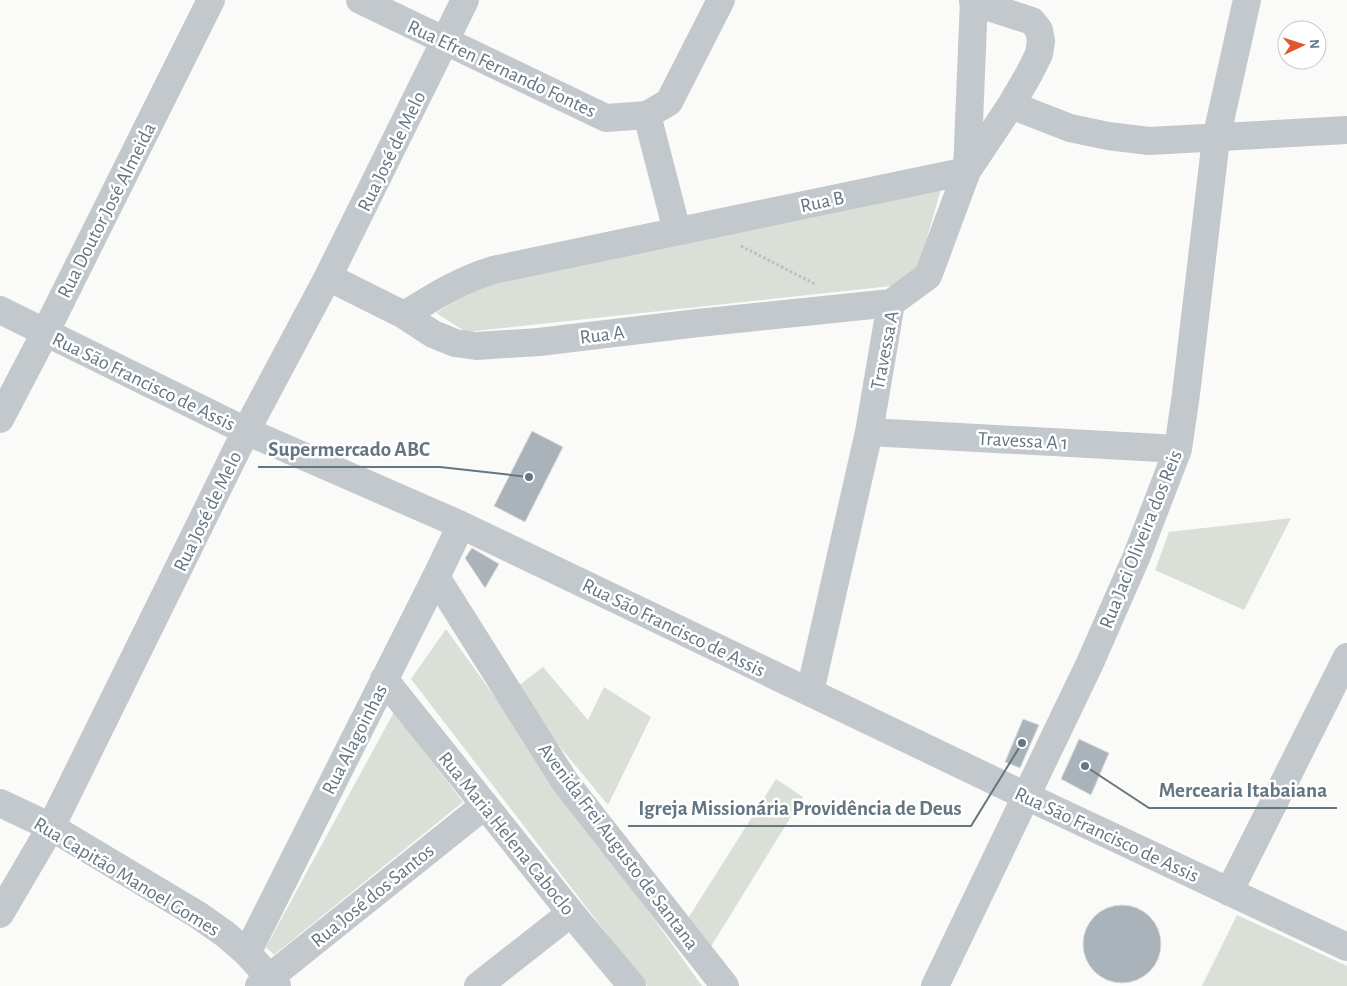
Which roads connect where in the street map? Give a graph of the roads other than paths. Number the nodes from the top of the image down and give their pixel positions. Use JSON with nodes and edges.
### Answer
{"nodes":[{"id":1,"x":211,"y":0,"type":"edge"},
{"id":2,"x":360,"y":0,"type":"edge"},
{"id":3,"x":466,"y":0,"type":"edge"},
{"id":4,"x":721,"y":0,"type":"edge"},
{"id":5,"x":1247,"y":0,"type":"edge"},
{"id":6,"x":974,"y":1,"type":"edge"},
{"id":7,"x":445,"y":42,"type":"junction"},
{"id":8,"x":1011,"y":105,"type":"junction"},
{"id":9,"x":647,"y":116,"type":"junction"},
{"id":10,"x":1347,"y":130,"type":"edge"},
{"id":11,"x":1216,"y":139,"type":"junction"},
{"id":12,"x":967,"y":171,"type":"junction"},
{"id":13,"x":678,"y":231,"type":"junction"},
{"id":14,"x":328,"y":278,"type":"junction"},
{"id":15,"x":891,"y":303,"type":"junction"},
{"id":16,"x":0,"y":310,"type":"edge"},
{"id":17,"x":404,"y":316,"type":"junction"},
{"id":18,"x":45,"y":333,"type":"junction"},
{"id":19,"x":0,"y":419,"type":"edge"},
{"id":20,"x":246,"y":431,"type":"junction"},
{"id":21,"x":869,"y":432,"type":"junction"},
{"id":22,"x":1178,"y":449,"type":"junction"},
{"id":23,"x":461,"y":525,"type":"junction"},
{"id":24,"x":436,"y":577,"type":"junction"},
{"id":25,"x":1347,"y":657,"type":"edge"},
{"id":26,"x":384,"y":679,"type":"junction"},
{"id":27,"x":810,"y":692,"type":"junction"},
{"id":28,"x":1339,"y":694,"type":"edge"},
{"id":29,"x":1026,"y":796,"type":"junction"},
{"id":30,"x":0,"y":803,"type":"edge"},
{"id":31,"x":485,"y":805,"type":"junction"},
{"id":32,"x":51,"y":828,"type":"junction"},
{"id":33,"x":1229,"y":892,"type":"junction"},
{"id":34,"x":0,"y":914,"type":"edge"},
{"id":35,"x":572,"y":914,"type":"junction"},
{"id":36,"x":1347,"y":946,"type":"edge"},
{"id":37,"x":246,"y":953,"type":"junction"},
{"id":38,"x":269,"y":983,"type":"edge"},
{"id":39,"x":478,"y":986,"type":"edge"},
{"id":40,"x":632,"y":986,"type":"edge"},
{"id":41,"x":725,"y":986,"type":"edge"},
{"id":42,"x":935,"y":986,"type":"edge"}],
"edges":[{"from":1,"to":18,"type":"street","name":"Rua Doutor José Almeida"},
{"from":2,"to":7,"type":"street","name":"Rua Efren Fernando Fontes"},
{"from":3,"to":7,"type":"street","name":"Rua José de Melo"},
{"from":4,"to":9,"type":"street"},
{"from":5,"to":11,"type":"street","name":"Rua Jaci Oliveira dos Reis"},
{"from":6,"to":8,"type":"street","name":"Travessa A"},
{"from":6,"to":12,"type":"street"},
{"from":7,"to":9,"type":"street","name":"Rua Efren Fernando Fontes"},
{"from":7,"to":14,"type":"street","name":"Rua José de Melo"},
{"from":8,"to":11,"type":"street"},
{"from":8,"to":12,"type":"street","name":"Travessa A"},
{"from":9,"to":13,"type":"street"},
{"from":10,"to":11,"type":"street"},
{"from":11,"to":22,"type":"street","name":"Rua Jaci Oliveira dos Reis"},
{"from":12,"to":13,"type":"street","name":"Rua B"},
{"from":12,"to":15,"type":"street","name":"Travessa A"},
{"from":13,"to":17,"type":"street","name":"Rua B"},
{"from":14,"to":17,"type":"street","name":"Rua A"},
{"from":14,"to":20,"type":"street","name":"Rua José de Melo"},
{"from":15,"to":17,"type":"street","name":"Rua A"},
{"from":15,"to":21,"type":"street","name":"Travessa A"},
{"from":16,"to":18,"type":"street","name":"Rua São Francisco de Assis"},
{"from":18,"to":19,"type":"street","name":"Rua Doutor José Almeida"},
{"from":18,"to":20,"type":"street","name":"Rua São Francisco de Assis"},
{"from":20,"to":23,"type":"street","name":"Rua São Francisco de Assis"},
{"from":20,"to":32,"type":"street","name":"Rua José de Melo"},
{"from":21,"to":22,"type":"street","name":"Travessa A 1"},
{"from":21,"to":27,"type":"street","name":"Travessa A"},
{"from":22,"to":29,"type":"street","name":"Rua Jaci Oliveira dos Reis"},
{"from":23,"to":24,"type":"street","name":"Rua Alagoinhas"},
{"from":23,"to":27,"type":"street","name":"Rua São Francisco de Assis"},
{"from":24,"to":26,"type":"street","name":"Rua Alagoinhas"},
{"from":24,"to":41,"type":"street","name":"Avenida Frei Augusto de Santana"},
{"from":25,"to":28,"type":"street"},
{"from":26,"to":31,"type":"street","name":"Rua Maria Helena Caboclo"},
{"from":26,"to":37,"type":"street","name":"Rua Alagoinhas"},
{"from":27,"to":29,"type":"street","name":"Rua São Francisco de Assis"},
{"from":28,"to":33,"type":"street"},
{"from":29,"to":33,"type":"street","name":"Rua São Francisco de Assis"},
{"from":29,"to":42,"type":"street","name":"Rua Jaci Oliveira dos Reis"},
{"from":30,"to":32,"type":"street","name":"Rua Capitão Manoel Gomes"},
{"from":31,"to":35,"type":"street","name":"Rua Maria Helena Caboclo"},
{"from":31,"to":38,"type":"street","name":"Rua José dos Santos"},
{"from":32,"to":34,"type":"street","name":"Rua José de Melo"},
{"from":32,"to":37,"type":"street","name":"Rua Capitão Manoel Gomes"},
{"from":33,"to":36,"type":"street","name":"Rua São Francisco de Assis"},
{"from":35,"to":39,"type":"street"},
{"from":35,"to":40,"type":"street","name":"Rua Maria Helena Caboclo"},
{"from":37,"to":38,"type":"street","name":"Rua Capitão Manoel Gomes"}]}
